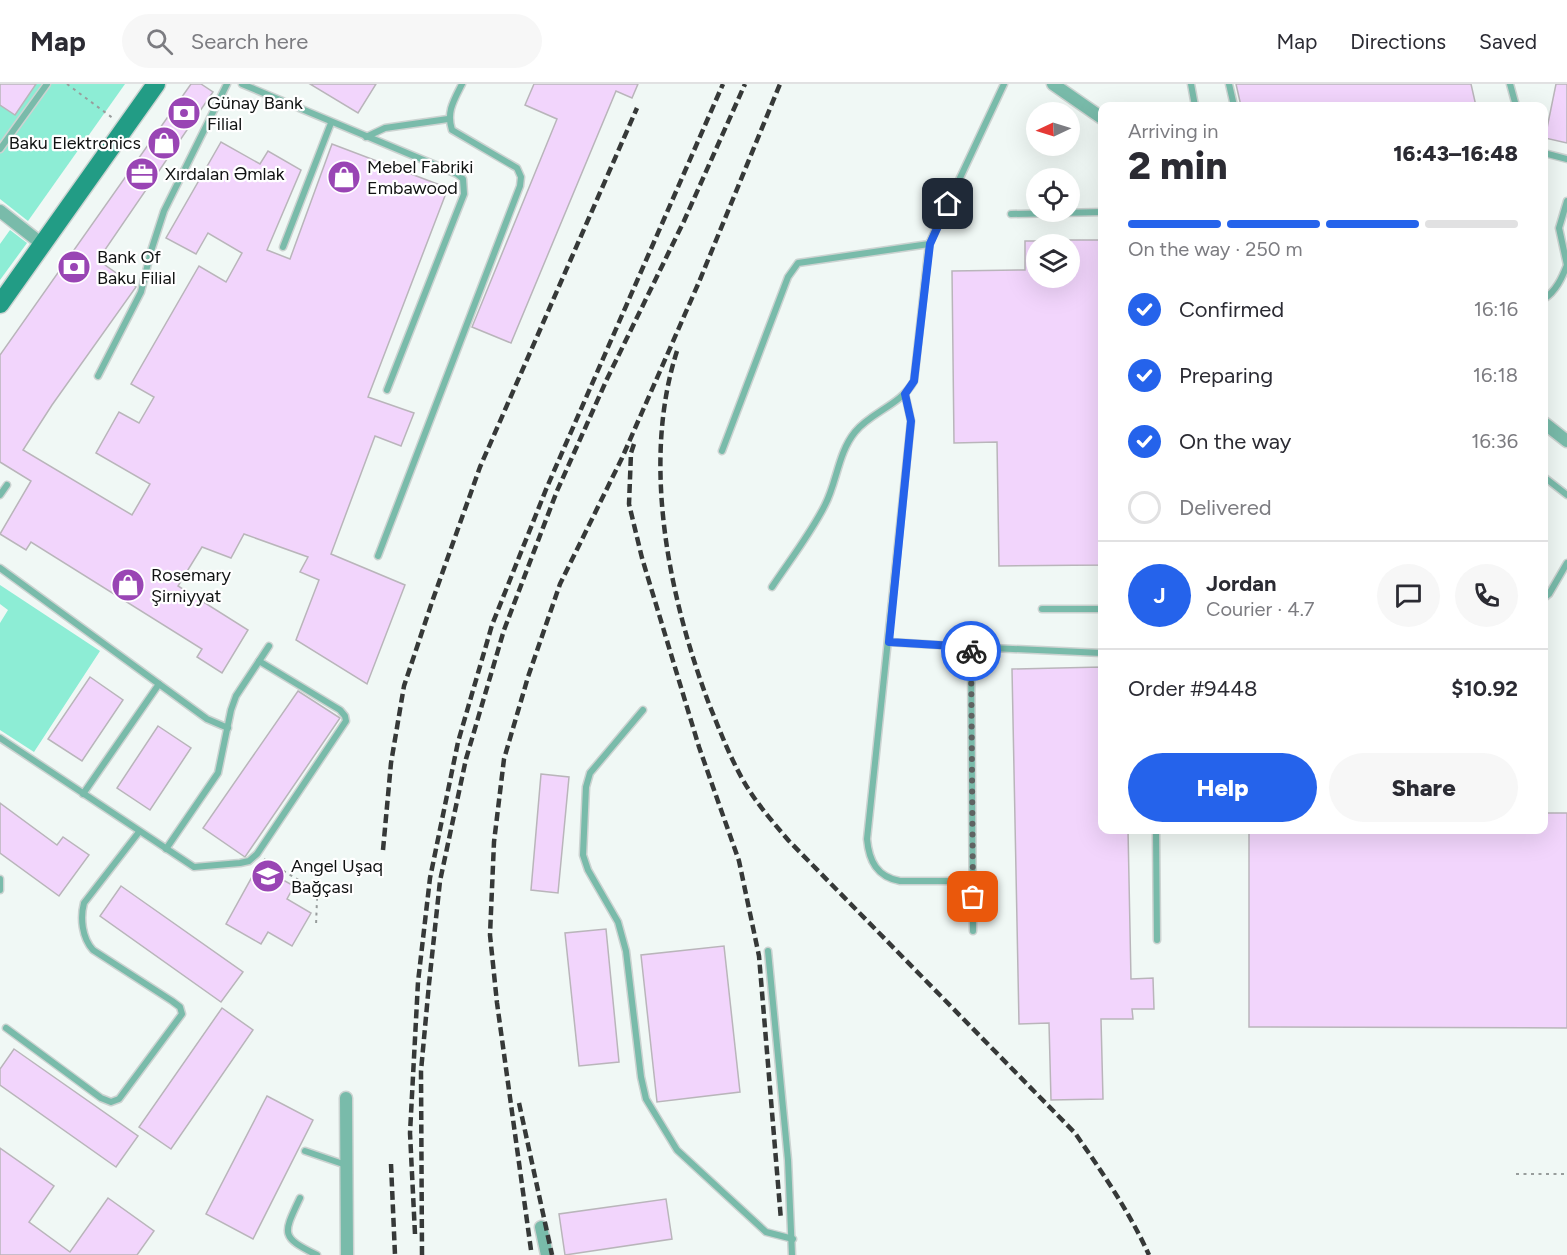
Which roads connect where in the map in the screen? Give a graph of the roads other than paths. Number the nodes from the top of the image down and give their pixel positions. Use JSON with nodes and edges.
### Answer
{"nodes":[{"id":1,"x":47,"y":84,"type":"edge"},
{"id":2,"x":156,"y":84,"type":"edge"},
{"id":3,"x":227,"y":84,"type":"edge"},
{"id":4,"x":242,"y":84,"type":"edge"},
{"id":5,"x":462,"y":84,"type":"edge"},
{"id":6,"x":1004,"y":84,"type":"edge"},
{"id":7,"x":1053,"y":84,"type":"edge"},
{"id":8,"x":1191,"y":84,"type":"edge"},
{"id":9,"x":1228,"y":84,"type":"edge"},
{"id":10,"x":1510,"y":84,"type":"edge"},
{"id":11,"x":1194,"y":102,"type":"edge"},
{"id":12,"x":1233,"y":102,"type":"edge"},
{"id":13,"x":1515,"y":102,"type":"edge"},
{"id":14,"x":1098,"y":115,"type":"edge"},
{"id":15,"x":448,"y":119,"type":"junction"},
{"id":16,"x":331,"y":123,"type":"junction"},
{"id":17,"x":366,"y":137,"type":"junction"},
{"id":18,"x":0,"y":149,"type":"edge"},
{"id":19,"x":1548,"y":154,"type":"edge"},
{"id":20,"x":1567,"y":159,"type":"edge"},
{"id":21,"x":1567,"y":201,"type":"edge"},
{"id":22,"x":1098,"y":212,"type":"edge"},
{"id":23,"x":1011,"y":214,"type":"dead end"},
{"id":24,"x":1,"y":215,"type":"edge"},
{"id":25,"x":42,"y":244,"type":"junction"},
{"id":26,"x":930,"y":244,"type":"junction"},
{"id":27,"x":283,"y":247,"type":"dead end"},
{"id":28,"x":1567,"y":265,"type":"edge"},
{"id":29,"x":1548,"y":296,"type":"edge"},
{"id":30,"x":0,"y":304,"type":"edge"},
{"id":31,"x":98,"y":376,"type":"dead end"},
{"id":32,"x":387,"y":390,"type":"dead end"},
{"id":33,"x":905,"y":394,"type":"junction"},
{"id":34,"x":1548,"y":426,"type":"edge"},
{"id":35,"x":1567,"y":441,"type":"edge"},
{"id":36,"x":722,"y":451,"type":"dead end"},
{"id":37,"x":1548,"y":480,"type":"edge"},
{"id":38,"x":7,"y":485,"type":"dead end"},
{"id":39,"x":0,"y":495,"type":"edge"},
{"id":40,"x":1567,"y":495,"type":"edge"},
{"id":41,"x":378,"y":556,"type":"dead end"},
{"id":42,"x":1567,"y":563,"type":"edge"},
{"id":43,"x":0,"y":568,"type":"edge"},
{"id":44,"x":772,"y":587,"type":"dead end"},
{"id":45,"x":1548,"y":595,"type":"edge"},
{"id":46,"x":1042,"y":609,"type":"dead end"},
{"id":47,"x":1098,"y":609,"type":"edge"},
{"id":48,"x":889,"y":642,"type":"junction"},
{"id":49,"x":269,"y":646,"type":"dead end"},
{"id":50,"x":971,"y":647,"type":"junction"},
{"id":51,"x":1098,"y":652,"type":"edge"},
{"id":52,"x":259,"y":661,"type":"junction"},
{"id":53,"x":159,"y":684,"type":"junction"},
{"id":54,"x":643,"y":710,"type":"dead end"},
{"id":55,"x":228,"y":728,"type":"junction"},
{"id":56,"x":0,"y":738,"type":"edge"},
{"id":57,"x":82,"y":794,"type":"junction"},
{"id":58,"x":140,"y":832,"type":"junction"},
{"id":59,"x":1156,"y":834,"type":"edge"},
{"id":60,"x":166,"y":849,"type":"junction"},
{"id":61,"x":0,"y":879,"type":"edge"},
{"id":62,"x":973,"y":881,"type":"junction"},
{"id":63,"x":0,"y":890,"type":"edge"},
{"id":64,"x":973,"y":931,"type":"dead end"},
{"id":65,"x":1157,"y":940,"type":"dead end"},
{"id":66,"x":768,"y":951,"type":"dead end"},
{"id":67,"x":6,"y":1028,"type":"dead end"},
{"id":68,"x":346,"y":1098,"type":"dead end"},
{"id":69,"x":305,"y":1151,"type":"dead end"},
{"id":70,"x":346,"y":1165,"type":"junction"},
{"id":71,"x":300,"y":1198,"type":"dead end"},
{"id":72,"x":541,"y":1227,"type":"dead end"},
{"id":73,"x":793,"y":1239,"type":"junction"},
{"id":74,"x":317,"y":1255,"type":"edge"},
{"id":75,"x":347,"y":1255,"type":"edge"},
{"id":76,"x":547,"y":1255,"type":"edge"},
{"id":77,"x":792,"y":1255,"type":"edge"}],
"edges":[{"from":1,"to":18,"type":"lane"},
{"from":2,"to":25,"type":"main road"},
{"from":3,"to":31,"type":"lane"},
{"from":4,"to":16,"type":"lane"},
{"from":5,"to":15,"type":"lane"},
{"from":6,"to":26,"type":"lane"},
{"from":7,"to":14,"type":"street"},
{"from":8,"to":11,"type":"lane"},
{"from":9,"to":12,"type":"lane"},
{"from":10,"to":13,"type":"lane"},
{"from":15,"to":17,"type":"lane"},
{"from":15,"to":41,"type":"lane"},
{"from":16,"to":17,"type":"lane"},
{"from":16,"to":27,"type":"lane"},
{"from":17,"to":32,"type":"lane"},
{"from":19,"to":20,"type":"lane"},
{"from":21,"to":28,"type":"lane"},
{"from":22,"to":23,"type":"lane"},
{"from":24,"to":25,"type":"street"},
{"from":25,"to":30,"type":"main road"},
{"from":26,"to":33,"type":"lane"},
{"from":26,"to":36,"type":"lane"},
{"from":28,"to":29,"type":"lane"},
{"from":33,"to":44,"type":"lane"},
{"from":33,"to":48,"type":"lane"},
{"from":34,"to":35,"type":"street"},
{"from":37,"to":40,"type":"lane"},
{"from":38,"to":39,"type":"lane"},
{"from":42,"to":45,"type":"lane"},
{"from":43,"to":53,"type":"lane"},
{"from":46,"to":47,"type":"lane"},
{"from":48,"to":50,"type":"lane"},
{"from":48,"to":62,"type":"lane"},
{"from":49,"to":52,"type":"lane"},
{"from":50,"to":51,"type":"lane"},
{"from":50,"to":62,"type":"lane"},
{"from":52,"to":55,"type":"lane"},
{"from":52,"to":60,"type":"lane"},
{"from":53,"to":55,"type":"lane"},
{"from":53,"to":57,"type":"lane"},
{"from":54,"to":73,"type":"lane"},
{"from":55,"to":60,"type":"lane"},
{"from":56,"to":57,"type":"lane"},
{"from":57,"to":58,"type":"lane"},
{"from":58,"to":60,"type":"lane"},
{"from":58,"to":67,"type":"lane"},
{"from":59,"to":65,"type":"lane"},
{"from":61,"to":63,"type":"lane"},
{"from":62,"to":64,"type":"lane"},
{"from":66,"to":73,"type":"lane"},
{"from":68,"to":70,"type":"street"},
{"from":69,"to":70,"type":"lane"},
{"from":70,"to":75,"type":"street"},
{"from":71,"to":74,"type":"lane"},
{"from":72,"to":76,"type":"street"},
{"from":73,"to":77,"type":"lane"}]}
